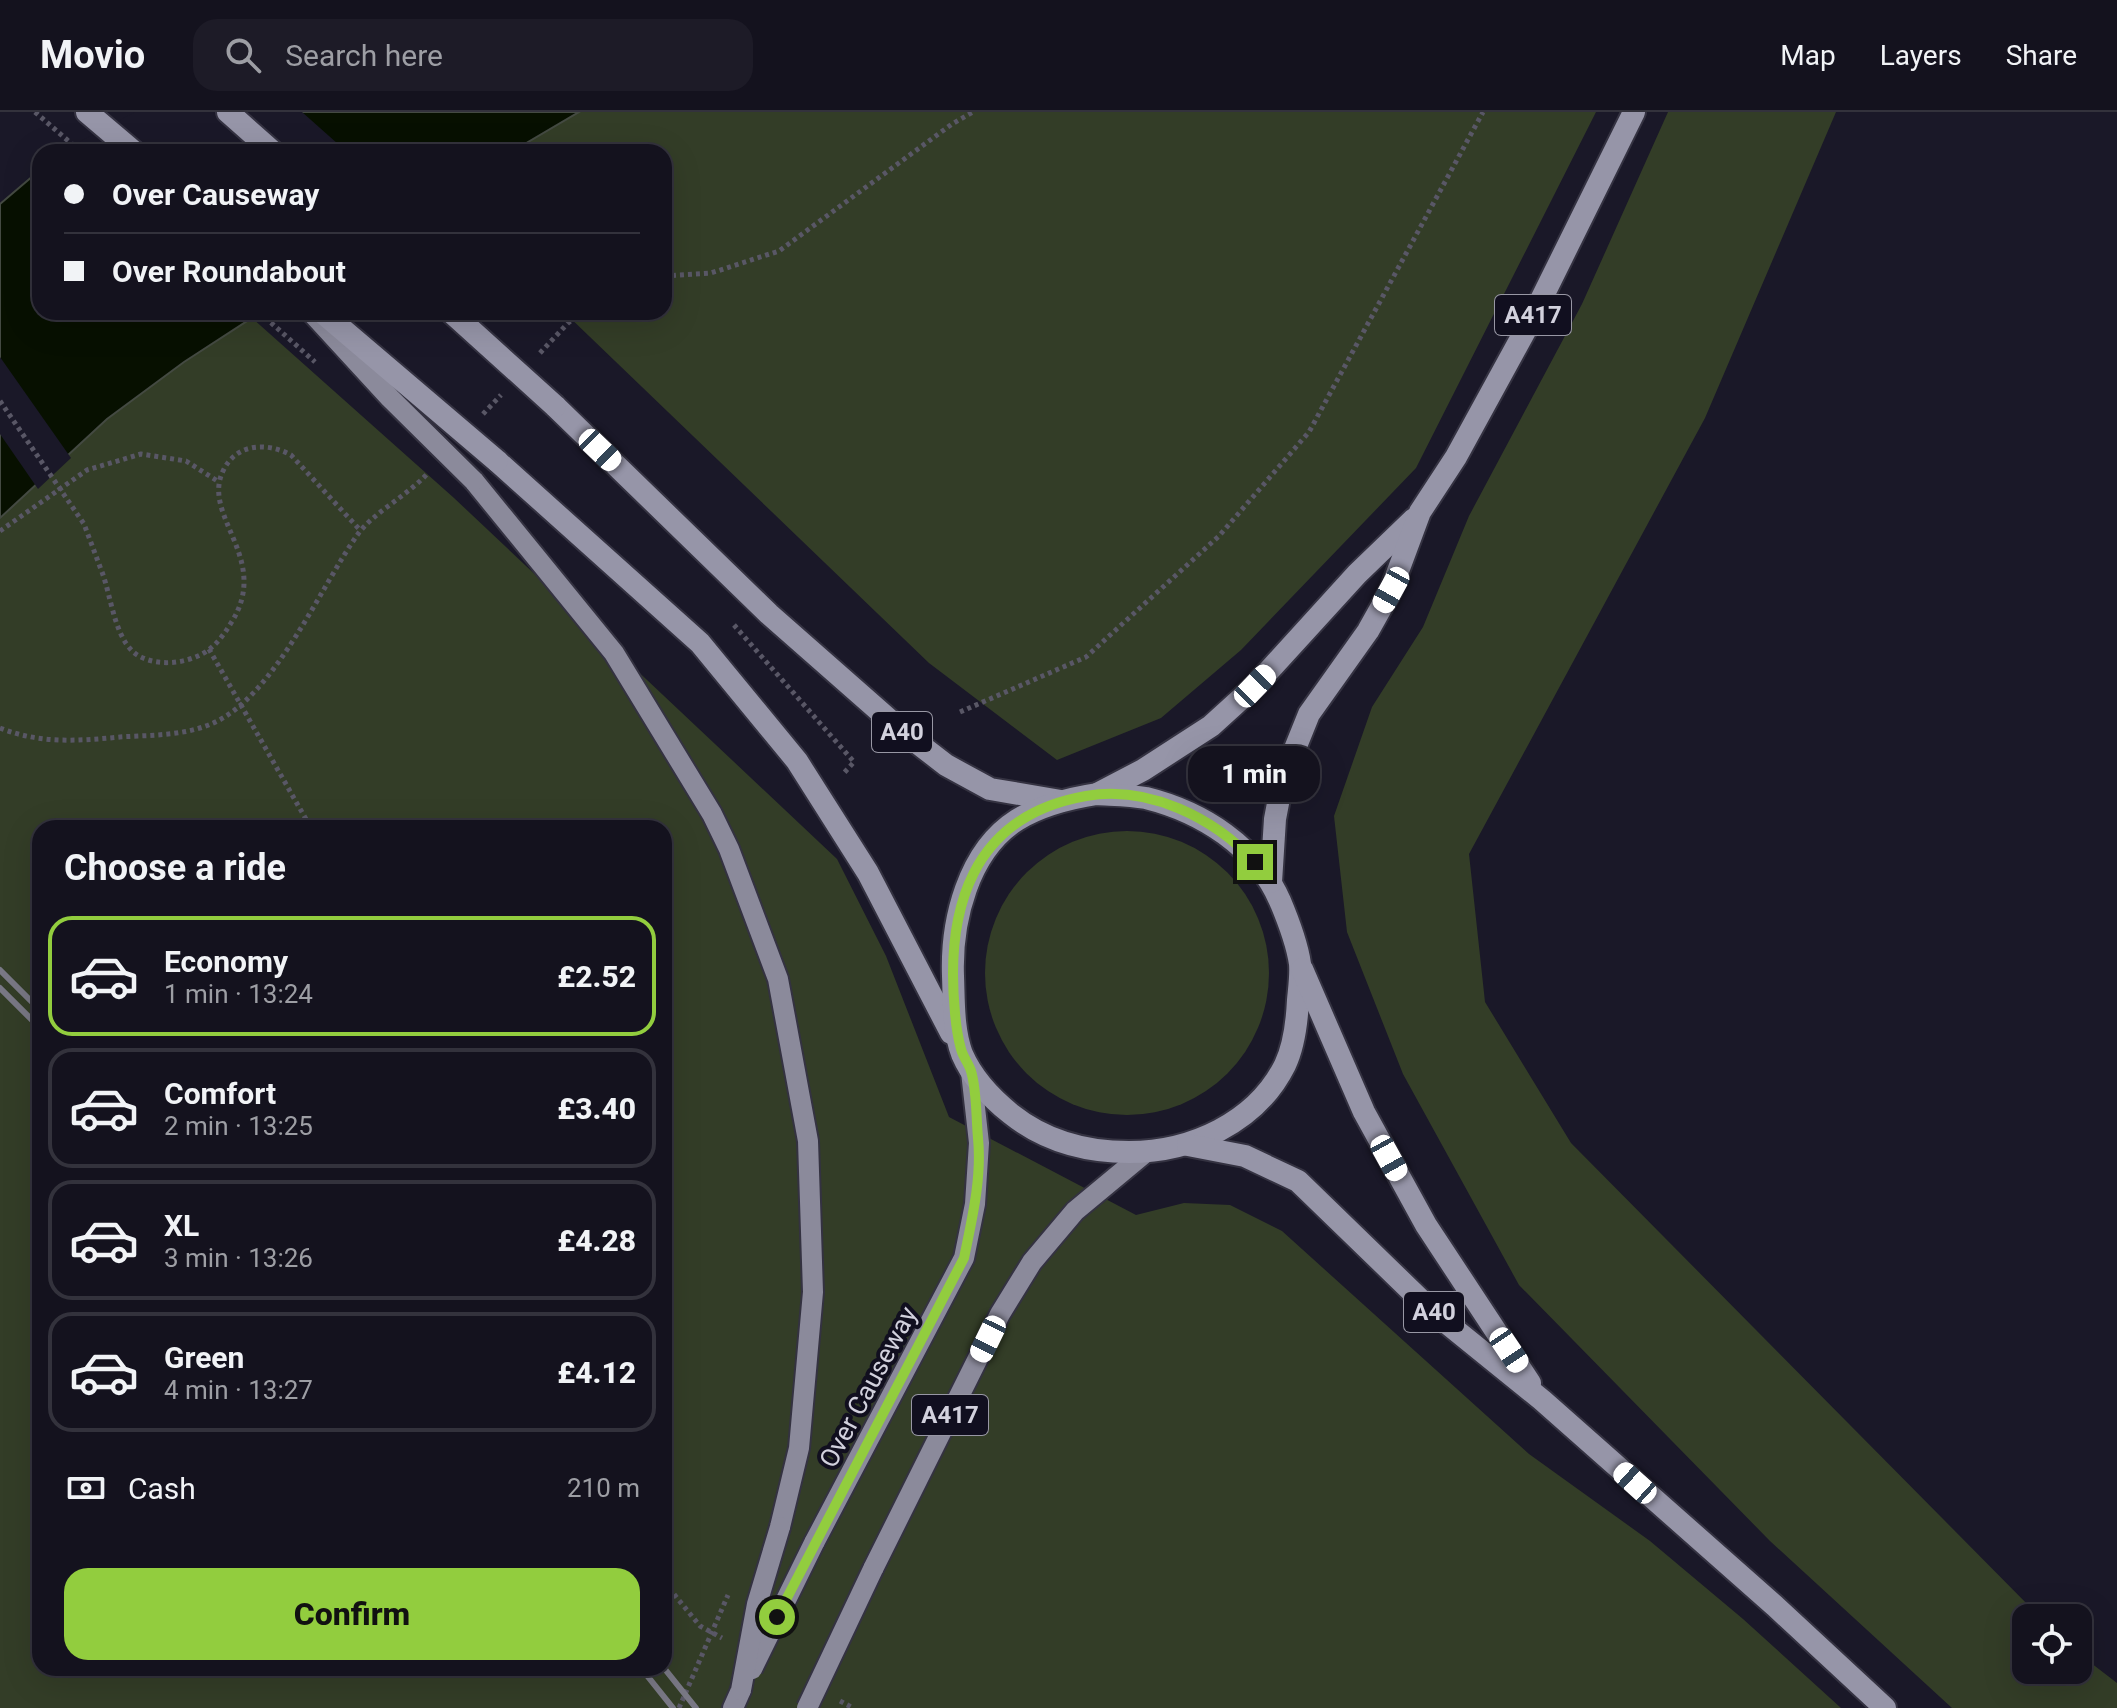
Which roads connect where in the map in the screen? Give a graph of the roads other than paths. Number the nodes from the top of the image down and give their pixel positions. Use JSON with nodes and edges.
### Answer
{"nodes":[{"id":1,"x":87,"y":112,"type":"edge"},
{"id":2,"x":228,"y":112,"type":"edge"},
{"id":3,"x":1634,"y":112,"type":"edge"},
{"id":4,"x":125,"y":144,"type":"edge"},
{"id":5,"x":264,"y":144,"type":"edge"},
{"id":6,"x":318,"y":320,"type":"edge"},
{"id":7,"x":331,"y":320,"type":"edge"},
{"id":8,"x":460,"y":320,"type":"edge"},
{"id":9,"x":1420,"y":512,"type":"junction"},
{"id":10,"x":1097,"y":794,"type":"junction"},
{"id":11,"x":1063,"y":801,"type":"junction"},
{"id":12,"x":1271,"y":882,"type":"junction"},
{"id":13,"x":1300,"y":965,"type":"junction"},
{"id":14,"x":961,"y":1051,"type":"junction"},
{"id":15,"x":971,"y":1072,"type":"junction"},
{"id":16,"x":1187,"y":1145,"type":"junction"},
{"id":17,"x":1146,"y":1152,"type":"junction"},
{"id":18,"x":1542,"y":1400,"type":"junction"},
{"id":19,"x":737,"y":1699,"type":"edge"},
{"id":20,"x":807,"y":1708,"type":"edge"},
{"id":21,"x":1885,"y":1708,"type":"edge"}],
"edges":[{"from":1,"to":4,"type":"highway"},
{"from":2,"to":5,"type":"highway"},
{"from":3,"to":9,"type":"highway","number":"A417"},
{"from":6,"to":19,"type":"main road","bridge":true},
{"from":7,"to":14,"type":"highway","number":"A40","bridge":true},
{"from":8,"to":11,"type":"highway","number":"A40","bridge":true},
{"from":9,"to":10,"type":"highway","number":"A417"},
{"from":9,"to":12,"type":"highway","number":"A417"},
{"from":10,"to":11,"type":"highway","number":"A40"},
{"from":10,"to":12,"type":"highway","number":"A40"},
{"from":11,"to":14,"type":"highway","number":"A40"},
{"from":12,"to":13,"type":"highway","number":"A40"},
{"from":13,"to":16,"type":"highway","number":"A40"},
{"from":13,"to":18,"type":"highway","number":"A40"},
{"from":14,"to":15,"type":"highway","number":"A40"},
{"from":15,"to":17,"type":"highway","number":"A40"},
{"from":15,"to":19,"type":"main road","name":"Over Causeway","number":"A417","bridge":true},
{"from":16,"to":17,"type":"highway","number":"A40"},
{"from":16,"to":18,"type":"highway","number":"A40"},
{"from":17,"to":20,"type":"main road","number":"A417","bridge":true},
{"from":18,"to":21,"type":"highway","number":"A40"}]}
